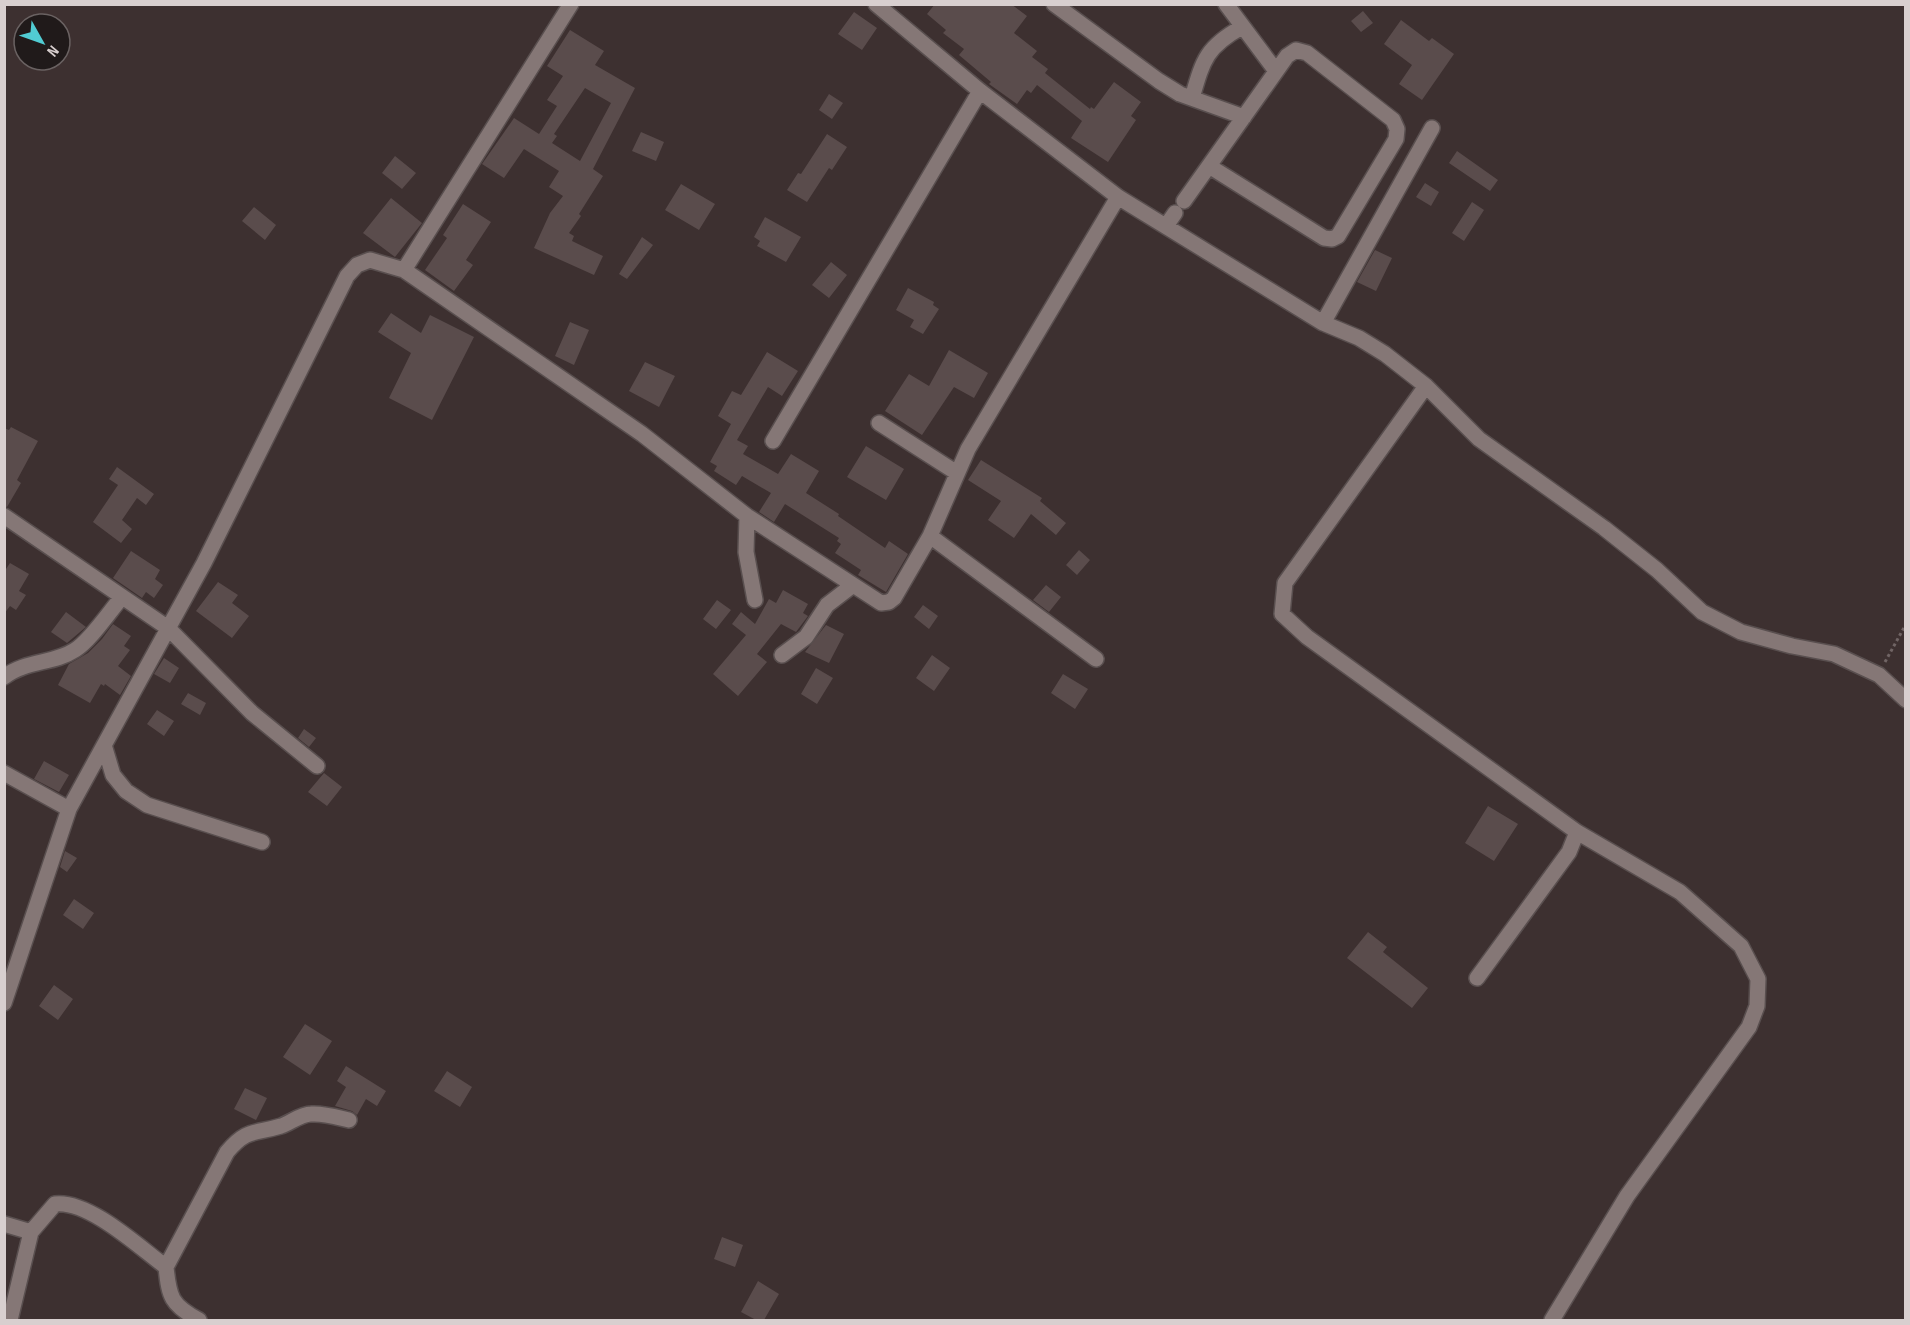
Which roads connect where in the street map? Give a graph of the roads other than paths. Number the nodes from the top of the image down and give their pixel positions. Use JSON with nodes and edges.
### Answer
{"nodes":[{"id":1,"x":571,"y":4,"type":"edge"},
{"id":2,"x":876,"y":4,"type":"edge"},
{"id":3,"x":1054,"y":4,"type":"edge"},
{"id":4,"x":1226,"y":4,"type":"edge"},
{"id":5,"x":1242,"y":27,"type":"junction"},
{"id":6,"x":1276,"y":71,"type":"junction"},
{"id":7,"x":980,"y":91,"type":"junction"},
{"id":8,"x":1192,"y":98,"type":"junction"},
{"id":9,"x":1244,"y":117,"type":"junction"},
{"id":10,"x":1431,"y":128,"type":"dead end"},
{"id":11,"x":1209,"y":166,"type":"junction"},
{"id":12,"x":1118,"y":196,"type":"junction"},
{"id":13,"x":1166,"y":226,"type":"junction"},
{"id":14,"x":404,"y":270,"type":"junction"},
{"id":15,"x":1323,"y":323,"type":"junction"},
{"id":16,"x":1426,"y":386,"type":"junction"},
{"id":17,"x":879,"y":423,"type":"dead end"},
{"id":18,"x":772,"y":441,"type":"dead end"},
{"id":19,"x":957,"y":473,"type":"junction"},
{"id":20,"x":4,"y":516,"type":"edge"},
{"id":21,"x":747,"y":516,"type":"junction"},
{"id":22,"x":930,"y":536,"type":"junction"},
{"id":23,"x":853,"y":585,"type":"junction"},
{"id":24,"x":122,"y":597,"type":"junction"},
{"id":25,"x":755,"y":600,"type":"dead end"},
{"id":26,"x":168,"y":628,"type":"junction"},
{"id":27,"x":782,"y":655,"type":"dead end"},
{"id":28,"x":1096,"y":659,"type":"dead end"},
{"id":29,"x":4,"y":677,"type":"edge"},
{"id":30,"x":1905,"y":700,"type":"edge"},
{"id":31,"x":104,"y":745,"type":"junction"},
{"id":32,"x":317,"y":766,"type":"dead end"},
{"id":33,"x":4,"y":773,"type":"edge"},
{"id":34,"x":69,"y":809,"type":"junction"},
{"id":35,"x":1577,"y":832,"type":"junction"},
{"id":36,"x":262,"y":842,"type":"dead end"},
{"id":37,"x":1477,"y":978,"type":"dead end"},
{"id":38,"x":4,"y":1003,"type":"edge"},
{"id":39,"x":349,"y":1120,"type":"dead end"},
{"id":40,"x":4,"y":1224,"type":"edge"},
{"id":41,"x":31,"y":1232,"type":"junction"},
{"id":42,"x":166,"y":1267,"type":"junction"},
{"id":43,"x":10,"y":1320,"type":"edge"},
{"id":44,"x":199,"y":1320,"type":"edge"},
{"id":45,"x":1552,"y":1320,"type":"edge"}],
"edges":[{"from":1,"to":14,"type":"street"},
{"from":2,"to":7,"type":"street"},
{"from":3,"to":8,"type":"street"},
{"from":4,"to":5,"type":"street"},
{"from":5,"to":6,"type":"street"},
{"from":5,"to":8,"type":"street"},
{"from":6,"to":9,"type":"street"},
{"from":6,"to":11,"type":"street"},
{"from":7,"to":12,"type":"street"},
{"from":7,"to":18,"type":"street"},
{"from":8,"to":9,"type":"street"},
{"from":9,"to":11,"type":"street"},
{"from":10,"to":15,"type":"street"},
{"from":11,"to":13,"type":"street"},
{"from":12,"to":13,"type":"street"},
{"from":12,"to":19,"type":"street"},
{"from":13,"to":15,"type":"street"},
{"from":14,"to":21,"type":"street"},
{"from":14,"to":26,"type":"street"},
{"from":15,"to":16,"type":"street"},
{"from":16,"to":30,"type":"street"},
{"from":16,"to":35,"type":"street"},
{"from":17,"to":19,"type":"street"},
{"from":19,"to":22,"type":"street"},
{"from":20,"to":24,"type":"street"},
{"from":21,"to":23,"type":"street"},
{"from":21,"to":25,"type":"street"},
{"from":22,"to":23,"type":"street"},
{"from":22,"to":28,"type":"street"},
{"from":23,"to":27,"type":"street"},
{"from":24,"to":26,"type":"street"},
{"from":24,"to":29,"type":"street"},
{"from":26,"to":31,"type":"street"},
{"from":26,"to":32,"type":"street"},
{"from":31,"to":34,"type":"street"},
{"from":31,"to":36,"type":"street"},
{"from":33,"to":34,"type":"street"},
{"from":34,"to":38,"type":"street"},
{"from":35,"to":37,"type":"street"},
{"from":35,"to":45,"type":"street"},
{"from":39,"to":42,"type":"street"},
{"from":40,"to":41,"type":"street"},
{"from":41,"to":42,"type":"street"},
{"from":41,"to":43,"type":"street"},
{"from":42,"to":44,"type":"street"}]}
